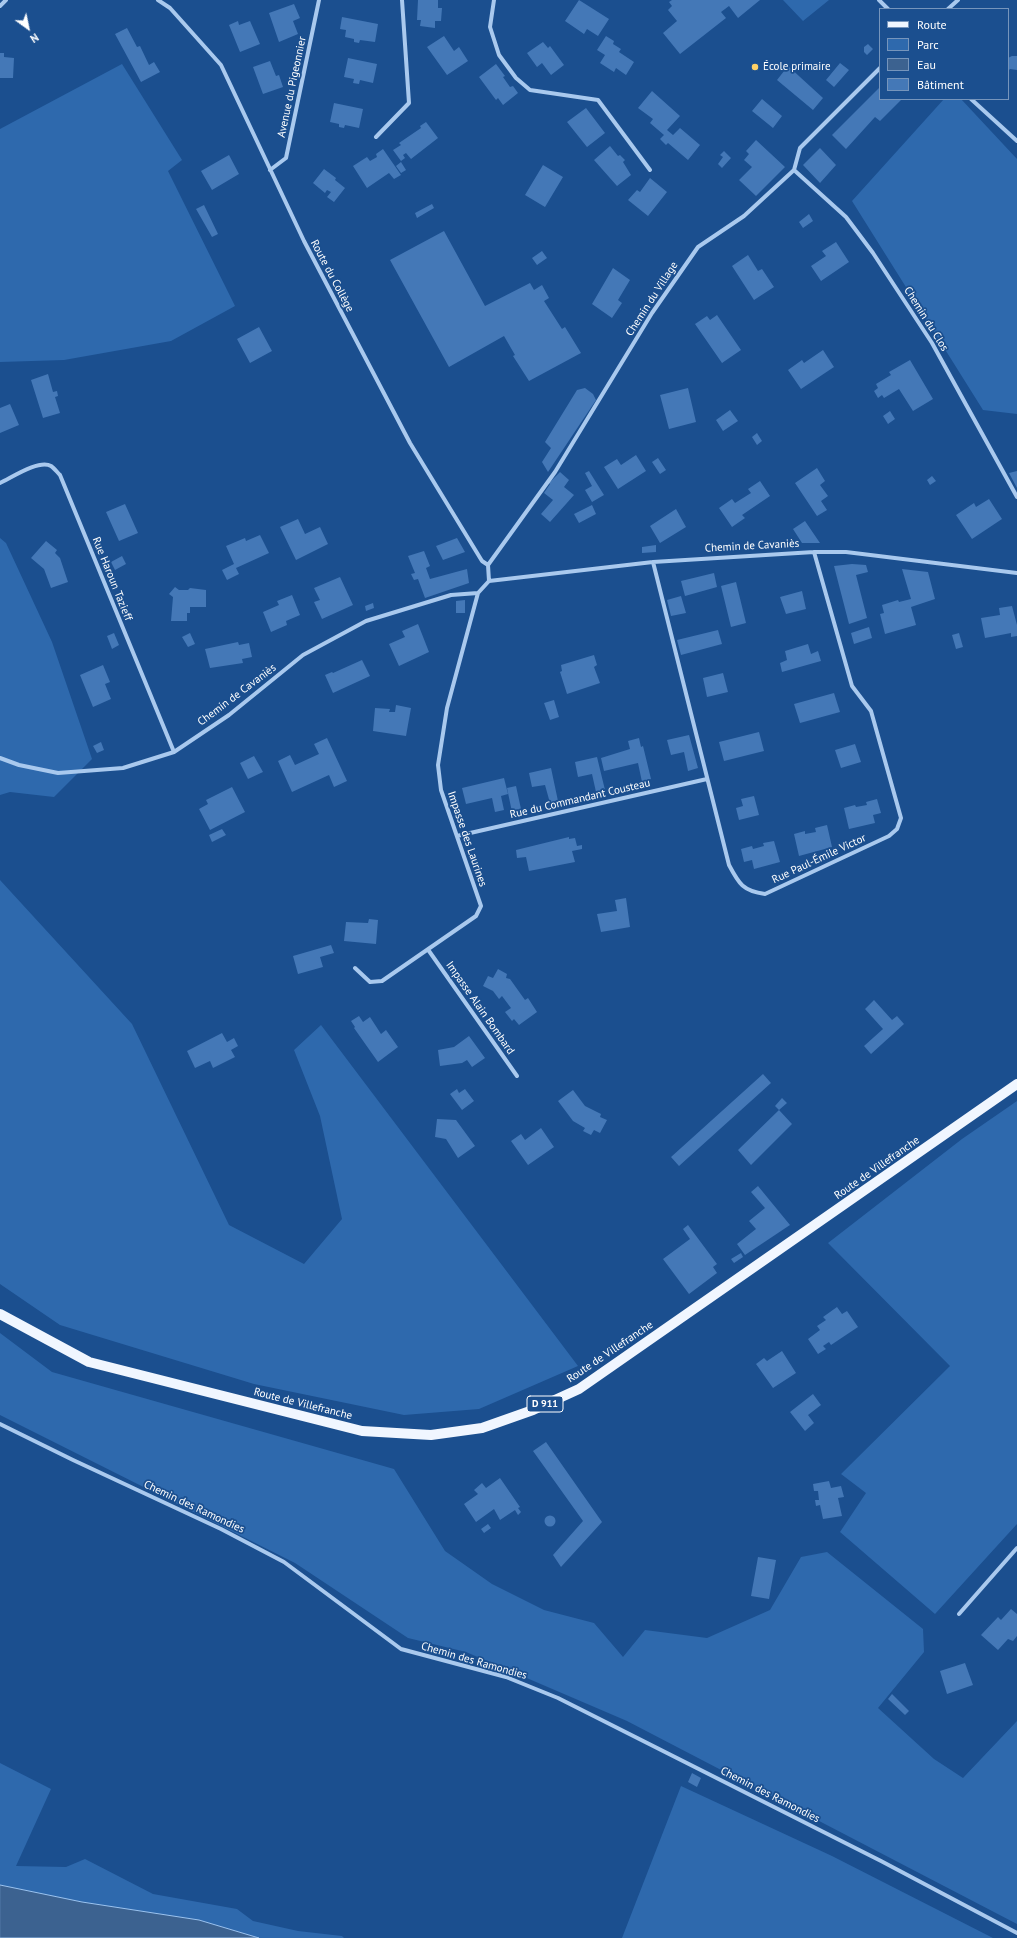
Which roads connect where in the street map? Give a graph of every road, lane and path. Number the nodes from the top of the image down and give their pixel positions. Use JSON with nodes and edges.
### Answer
{"nodes":[{"id":1,"x":6,"y":0,"type":"edge"},
{"id":2,"x":158,"y":0,"type":"edge"},
{"id":3,"x":319,"y":0,"type":"edge"},
{"id":4,"x":402,"y":0,"type":"edge"},
{"id":5,"x":494,"y":0,"type":"edge"},
{"id":6,"x":879,"y":0,"type":"edge"},
{"id":7,"x":958,"y":0,"type":"edge"},
{"id":8,"x":0,"y":6,"type":"edge"},
{"id":9,"x":887,"y":8,"type":"edge"},
{"id":10,"x":949,"y":8,"type":"edge"},
{"id":11,"x":879,"y":69,"type":"edge"},
{"id":12,"x":972,"y":100,"type":"edge"},
{"id":13,"x":376,"y":137,"type":"dead end"},
{"id":14,"x":1017,"y":141,"type":"edge"},
{"id":15,"x":270,"y":170,"type":"junction"},
{"id":16,"x":650,"y":170,"type":"dead end"},
{"id":17,"x":794,"y":170,"type":"junction"},
{"id":18,"x":0,"y":483,"type":"edge"},
{"id":19,"x":1017,"y":496,"type":"edge"},
{"id":20,"x":814,"y":552,"type":"junction"},
{"id":21,"x":653,"y":562,"type":"junction"},
{"id":22,"x":488,"y":565,"type":"junction"},
{"id":23,"x":1017,"y":573,"type":"edge"},
{"id":24,"x":489,"y":581,"type":"junction"},
{"id":25,"x":478,"y":593,"type":"junction"},
{"id":26,"x":174,"y":752,"type":"junction"},
{"id":27,"x":0,"y":758,"type":"edge"},
{"id":28,"x":707,"y":779,"type":"junction"},
{"id":29,"x":457,"y":836,"type":"junction"},
{"id":30,"x":429,"y":951,"type":"junction"},
{"id":31,"x":355,"y":968,"type":"dead end"},
{"id":32,"x":518,"y":1076,"type":"dead end"},
{"id":33,"x":1017,"y":1084,"type":"edge"},
{"id":34,"x":0,"y":1314,"type":"edge"},
{"id":35,"x":0,"y":1424,"type":"edge"},
{"id":36,"x":1017,"y":1548,"type":"edge"},
{"id":37,"x":959,"y":1614,"type":"dead end"},
{"id":38,"x":1017,"y":1933,"type":"edge"}],
"edges":[{"from":1,"to":8,"type":"street"},
{"from":2,"to":15,"type":"street","name":"Route du Collège"},
{"from":3,"to":15,"type":"street","name":"Avenue du Pigeonnier"},
{"from":4,"to":13,"type":"street"},
{"from":5,"to":16,"type":"street"},
{"from":6,"to":9,"type":"street"},
{"from":7,"to":10,"type":"street"},
{"from":11,"to":17,"type":"street"},
{"from":12,"to":14,"type":"street"},
{"from":15,"to":22,"type":"street","name":"Route du Collège"},
{"from":17,"to":19,"type":"street","name":"Chemin du Clos"},
{"from":17,"to":22,"type":"street","name":"Chemin du Village"},
{"from":18,"to":26,"type":"street","name":"Rue Haroun Tazieff"},
{"from":20,"to":21,"type":"street","name":"Chemin de Cavaniès"},
{"from":20,"to":23,"type":"street","name":"Chemin de Cavaniès"},
{"from":20,"to":28,"type":"street","name":"Rue Paul-Émile Victor"},
{"from":21,"to":24,"type":"street","name":"Chemin de Cavaniès"},
{"from":21,"to":28,"type":"street","name":"Rue Paul-Émile Victor"},
{"from":22,"to":24,"type":"street"},
{"from":24,"to":25,"type":"street","name":"Impasse des Laurines"},
{"from":25,"to":26,"type":"street","name":"Chemin de Cavaniès"},
{"from":25,"to":29,"type":"street","name":"Impasse des Laurines"},
{"from":26,"to":27,"type":"street","name":"Chemin de Cavaniès"},
{"from":28,"to":29,"type":"street","name":"Rue du Commandant Cousteau"},
{"from":29,"to":30,"type":"street","name":"Impasse des Laurines"},
{"from":30,"to":31,"type":"street","name":"Impasse des Laurines"},
{"from":30,"to":32,"type":"street","name":"Impasse Alain Bombard"},
{"from":33,"to":34,"type":"main road","name":"Route de Villefranche","number":"D 911"},
{"from":35,"to":38,"type":"street","name":"Chemin des Ramondies"},
{"from":36,"to":37,"type":"street"}]}
